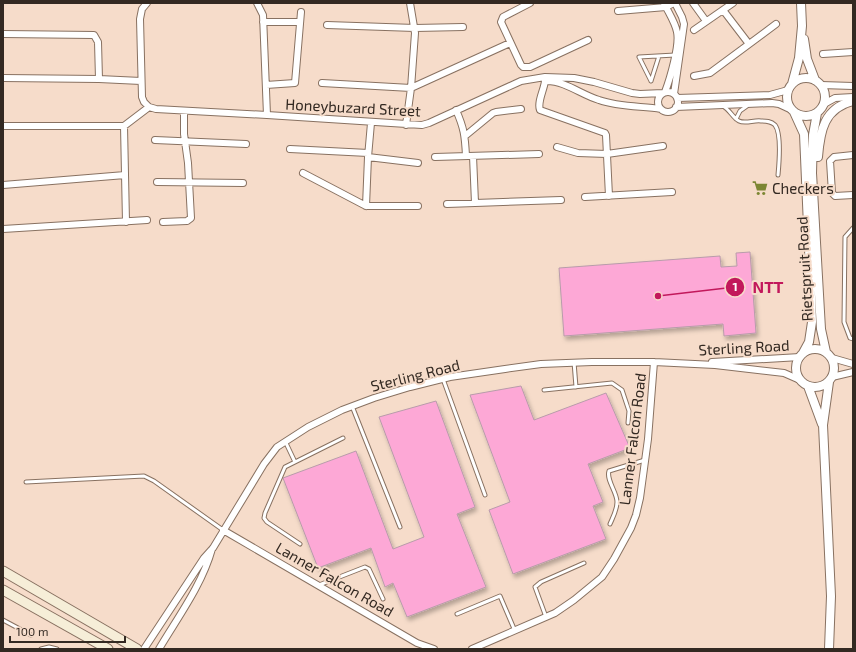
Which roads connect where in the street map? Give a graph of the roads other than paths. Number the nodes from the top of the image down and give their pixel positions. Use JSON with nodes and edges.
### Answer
{"nodes":[{"id":1,"x":146,"y":3,"type":"edge"},
{"id":2,"x":258,"y":3,"type":"edge"},
{"id":3,"x":410,"y":3,"type":"edge"},
{"id":4,"x":530,"y":3,"type":"edge"},
{"id":5,"x":674,"y":3,"type":"edge"},
{"id":6,"x":693,"y":3,"type":"edge"},
{"id":7,"x":733,"y":3,"type":"edge"},
{"id":8,"x":801,"y":3,"type":"edge"},
{"id":9,"x":665,"y":5,"type":"edge"},
{"id":10,"x":723,"y":10,"type":"junction"},
{"id":11,"x":618,"y":11,"type":"dead end"},
{"id":12,"x":301,"y":12,"type":"dead end"},
{"id":13,"x":706,"y":21,"type":"junction"},
{"id":14,"x":263,"y":22,"type":"junction"},
{"id":15,"x":300,"y":22,"type":"junction"},
{"id":16,"x":776,"y":24,"type":"dead end"},
{"id":17,"x":327,"y":25,"type":"dead end"},
{"id":18,"x":802,"y":26,"type":"junction"},
{"id":19,"x":463,"y":27,"type":"dead end"},
{"id":20,"x":415,"y":28,"type":"junction"},
{"id":21,"x":694,"y":30,"type":"dead end"},
{"id":22,"x":3,"y":34,"type":"edge"},
{"id":23,"x":588,"y":40,"type":"dead end"},
{"id":24,"x":510,"y":43,"type":"junction"},
{"id":25,"x":749,"y":44,"type":"junction"},
{"id":26,"x":853,"y":52,"type":"edge"},
{"id":27,"x":823,"y":54,"type":"dead end"},
{"id":28,"x":677,"y":55,"type":"junction"},
{"id":29,"x":659,"y":56,"type":"junction"},
{"id":30,"x":694,"y":76,"type":"dead end"},
{"id":31,"x":3,"y":78,"type":"edge"},
{"id":32,"x":99,"y":79,"type":"junction"},
{"id":33,"x":141,"y":81,"type":"junction"},
{"id":34,"x":545,"y":81,"type":"junction"},
{"id":35,"x":818,"y":82,"type":"junction"},
{"id":36,"x":322,"y":83,"type":"dead end"},
{"id":37,"x":266,"y":85,"type":"junction"},
{"id":38,"x":853,"y":86,"type":"edge"},
{"id":39,"x":790,"y":87,"type":"junction"},
{"id":40,"x":411,"y":88,"type":"junction"},
{"id":41,"x":502,"y":90,"type":"junction"},
{"id":42,"x":664,"y":93,"type":"junction"},
{"id":43,"x":676,"y":96,"type":"junction"},
{"id":44,"x":853,"y":97,"type":"edge"},
{"id":45,"x":853,"y":101,"type":"edge"},
{"id":46,"x":752,"y":103,"type":"junction"},
{"id":47,"x":720,"y":104,"type":"junction"},
{"id":48,"x":824,"y":104,"type":"junction"},
{"id":49,"x":149,"y":107,"type":"junction"},
{"id":50,"x":676,"y":107,"type":"junction"},
{"id":51,"x":456,"y":110,"type":"junction"},
{"id":52,"x":520,"y":110,"type":"dead end"},
{"id":53,"x":661,"y":110,"type":"junction"},
{"id":54,"x":184,"y":111,"type":"junction"},
{"id":55,"x":793,"y":111,"type":"junction"},
{"id":56,"x":817,"y":113,"type":"junction"},
{"id":57,"x":267,"y":115,"type":"junction"},
{"id":58,"x":736,"y":119,"type":"junction"},
{"id":59,"x":371,"y":122,"type":"junction"},
{"id":60,"x":406,"y":125,"type":"junction"},
{"id":61,"x":3,"y":126,"type":"edge"},
{"id":62,"x":124,"y":126,"type":"junction"},
{"id":63,"x":465,"y":136,"type":"junction"},
{"id":64,"x":155,"y":140,"type":"dead end"},
{"id":65,"x":185,"y":140,"type":"junction"},
{"id":66,"x":246,"y":144,"type":"dead end"},
{"id":67,"x":663,"y":146,"type":"dead end"},
{"id":68,"x":556,"y":148,"type":"dead end"},
{"id":69,"x":290,"y":149,"type":"dead end"},
{"id":70,"x":539,"y":154,"type":"dead end"},
{"id":71,"x":607,"y":154,"type":"junction"},
{"id":72,"x":368,"y":155,"type":"junction"},
{"id":73,"x":853,"y":155,"type":"edge"},
{"id":74,"x":466,"y":156,"type":"junction"},
{"id":75,"x":473,"y":156,"type":"junction"},
{"id":76,"x":435,"y":157,"type":"dead end"},
{"id":77,"x":418,"y":164,"type":"dead end"},
{"id":78,"x":303,"y":173,"type":"dead end"},
{"id":79,"x":125,"y":175,"type":"junction"},
{"id":80,"x":778,"y":175,"type":"dead end"},
{"id":81,"x":157,"y":182,"type":"dead end"},
{"id":82,"x":189,"y":182,"type":"junction"},
{"id":83,"x":243,"y":183,"type":"dead end"},
{"id":84,"x":3,"y":185,"type":"edge"},
{"id":85,"x":672,"y":192,"type":"dead end"},
{"id":86,"x":853,"y":195,"type":"edge"},
{"id":87,"x":609,"y":196,"type":"junction"},
{"id":88,"x":585,"y":197,"type":"dead end"},
{"id":89,"x":561,"y":200,"type":"dead end"},
{"id":90,"x":475,"y":203,"type":"junction"},
{"id":91,"x":447,"y":204,"type":"dead end"},
{"id":92,"x":366,"y":206,"type":"junction"},
{"id":93,"x":418,"y":206,"type":"dead end"},
{"id":94,"x":814,"y":210,"type":"junction"},
{"id":95,"x":147,"y":220,"type":"dead end"},
{"id":96,"x":126,"y":222,"type":"junction"},
{"id":97,"x":163,"y":222,"type":"dead end"},
{"id":98,"x":853,"y":228,"type":"edge"},
{"id":99,"x":3,"y":229,"type":"edge"},
{"id":100,"x":853,"y":339,"type":"edge"},
{"id":101,"x":801,"y":355,"type":"junction"},
{"id":102,"x":829,"y":355,"type":"junction"},
{"id":103,"x":574,"y":362,"type":"junction"},
{"id":104,"x":654,"y":362,"type":"junction"},
{"id":105,"x":690,"y":363,"type":"junction"},
{"id":106,"x":853,"y":364,"type":"edge"},
{"id":107,"x":853,"y":372,"type":"edge"},
{"id":108,"x":443,"y":379,"type":"junction"},
{"id":109,"x":800,"y":380,"type":"junction"},
{"id":110,"x":830,"y":380,"type":"junction"},
{"id":111,"x":808,"y":386,"type":"junction"},
{"id":112,"x":576,"y":387,"type":"junction"},
{"id":113,"x":544,"y":390,"type":"dead end"},
{"id":114,"x":352,"y":406,"type":"junction"},
{"id":115,"x":628,"y":423,"type":"dead end"},
{"id":116,"x":822,"y":425,"type":"junction"},
{"id":117,"x":343,"y":438,"type":"dead end"},
{"id":118,"x":285,"y":441,"type":"junction"},
{"id":119,"x":645,"y":460,"type":"junction"},
{"id":120,"x":295,"y":462,"type":"junction"},
{"id":121,"x":26,"y":482,"type":"dead end"},
{"id":122,"x":485,"y":495,"type":"dead end"},
{"id":123,"x":610,"y":524,"type":"dead end"},
{"id":124,"x":400,"y":527,"type":"dead end"},
{"id":125,"x":223,"y":530,"type":"junction"},
{"id":126,"x":300,"y":544,"type":"dead end"},
{"id":127,"x":213,"y":548,"type":"junction"},
{"id":128,"x":584,"y":563,"type":"dead end"},
{"id":129,"x":3,"y":571,"type":"edge"},
{"id":130,"x":319,"y":585,"type":"junction"},
{"id":131,"x":3,"y":590,"type":"edge"},
{"id":132,"x":383,"y":599,"type":"dead end"},
{"id":133,"x":457,"y":614,"type":"dead end"},
{"id":134,"x":546,"y":617,"type":"junction"},
{"id":135,"x":3,"y":620,"type":"edge"},
{"id":136,"x":515,"y":630,"type":"junction"},
{"id":137,"x":31,"y":635,"type":"dead end"},
{"id":138,"x":41,"y":649,"type":"edge"},
{"id":139,"x":57,"y":649,"type":"edge"},
{"id":140,"x":108,"y":649,"type":"edge"},
{"id":141,"x":137,"y":649,"type":"edge"},
{"id":142,"x":144,"y":649,"type":"edge"},
{"id":143,"x":159,"y":649,"type":"edge"},
{"id":144,"x":434,"y":649,"type":"edge"},
{"id":145,"x":472,"y":649,"type":"edge"},
{"id":146,"x":829,"y":649,"type":"edge"}],
"edges":[{"from":1,"to":33,"type":"street"},
{"from":2,"to":14,"type":"street","name":"Honeybuzard Street"},
{"from":3,"to":20,"type":"street"},
{"from":4,"to":24,"type":"street"},
{"from":5,"to":9,"type":"street"},
{"from":5,"to":28,"type":"street"},
{"from":6,"to":13,"type":"street"},
{"from":7,"to":10,"type":"street"},
{"from":8,"to":18,"type":"street"},
{"from":9,"to":11,"type":"street"},
{"from":9,"to":28,"type":"street"},
{"from":10,"to":13,"type":"street"},
{"from":10,"to":25,"type":"street"},
{"from":12,"to":15,"type":"street"},
{"from":13,"to":21,"type":"street"},
{"from":14,"to":15,"type":"street"},
{"from":14,"to":37,"type":"street","name":"Honeybuzard Street"},
{"from":15,"to":37,"type":"street"},
{"from":16,"to":25,"type":"street"},
{"from":17,"to":20,"type":"street"},
{"from":18,"to":35,"type":"street"},
{"from":18,"to":39,"type":"street"},
{"from":19,"to":20,"type":"street"},
{"from":20,"to":40,"type":"street"},
{"from":22,"to":32,"type":"street"},
{"from":23,"to":24,"type":"street"},
{"from":24,"to":40,"type":"street"},
{"from":25,"to":30,"type":"street"},
{"from":26,"to":27,"type":"street"},
{"from":28,"to":29,"type":"lane"},
{"from":28,"to":42,"type":"street"},
{"from":28,"to":43,"type":"street"},
{"from":29,"to":29,"type":"lane"},
{"from":31,"to":32,"type":"street"},
{"from":32,"to":33,"type":"street"},
{"from":33,"to":49,"type":"street"},
{"from":34,"to":41,"type":"street","name":"Honeybuzard Street"},
{"from":34,"to":53,"type":"street","name":"Honeybuzard Street"},
{"from":34,"to":71,"type":"street"},
{"from":35,"to":38,"type":"street"},
{"from":35,"to":39,"type":"street"},
{"from":35,"to":48,"type":"street"},
{"from":36,"to":40,"type":"street"},
{"from":37,"to":57,"type":"street","name":"Honeybuzard Street"},
{"from":39,"to":43,"type":"street"},
{"from":39,"to":55,"type":"street"},
{"from":40,"to":60,"type":"street"},
{"from":41,"to":42,"type":"street","name":"Honeybuzard Street"},
{"from":41,"to":51,"type":"street","name":"Honeybuzard Street"},
{"from":42,"to":43,"type":"street"},
{"from":42,"to":53,"type":"street"},
{"from":43,"to":50,"type":"street"},
{"from":44,"to":48,"type":"street"},
{"from":45,"to":94,"type":"street"},
{"from":46,"to":47,"type":"street"},
{"from":46,"to":55,"type":"street"},
{"from":46,"to":58,"type":"lane"},
{"from":47,"to":50,"type":"street"},
{"from":47,"to":58,"type":"lane"},
{"from":48,"to":56,"type":"street"},
{"from":49,"to":54,"type":"street","name":"Honeybuzard Street"},
{"from":49,"to":62,"type":"street"},
{"from":50,"to":53,"type":"street"},
{"from":51,"to":60,"type":"street","name":"Honeybuzard Street"},
{"from":51,"to":63,"type":"street"},
{"from":52,"to":63,"type":"street"},
{"from":54,"to":57,"type":"street","name":"Honeybuzard Street"},
{"from":54,"to":65,"type":"street"},
{"from":55,"to":56,"type":"street"},
{"from":55,"to":101,"type":"street","name":"Rietspruit Road"},
{"from":56,"to":94,"type":"street","name":"Rietspruit Road"},
{"from":57,"to":59,"type":"street","name":"Honeybuzard Street"},
{"from":58,"to":80,"type":"lane"},
{"from":59,"to":60,"type":"street","name":"Honeybuzard Street"},
{"from":59,"to":72,"type":"street"},
{"from":61,"to":62,"type":"street"},
{"from":62,"to":79,"type":"street"},
{"from":63,"to":74,"type":"street"},
{"from":64,"to":65,"type":"street"},
{"from":65,"to":66,"type":"street"},
{"from":65,"to":82,"type":"street"},
{"from":67,"to":71,"type":"street"},
{"from":68,"to":71,"type":"street"},
{"from":69,"to":72,"type":"street"},
{"from":70,"to":75,"type":"street"},
{"from":71,"to":87,"type":"street"},
{"from":72,"to":77,"type":"street"},
{"from":72,"to":92,"type":"street"},
{"from":73,"to":86,"type":"street"},
{"from":74,"to":75,"type":"street"},
{"from":74,"to":76,"type":"street"},
{"from":75,"to":90,"type":"street"},
{"from":78,"to":92,"type":"street"},
{"from":79,"to":84,"type":"street"},
{"from":79,"to":96,"type":"street"},
{"from":81,"to":82,"type":"street"},
{"from":82,"to":83,"type":"street"},
{"from":82,"to":97,"type":"street"},
{"from":85,"to":87,"type":"street"},
{"from":87,"to":88,"type":"street"},
{"from":89,"to":90,"type":"street"},
{"from":90,"to":91,"type":"street"},
{"from":92,"to":93,"type":"street"},
{"from":94,"to":102,"type":"street","name":"Rietspruit Road"},
{"from":95,"to":96,"type":"street"},
{"from":96,"to":99,"type":"street"},
{"from":98,"to":100,"type":"lane"},
{"from":101,"to":102,"type":"street"},
{"from":101,"to":105,"type":"street","name":"Sterling Road"},
{"from":101,"to":109,"type":"street"},
{"from":102,"to":106,"type":"street"},
{"from":102,"to":110,"type":"street"},
{"from":103,"to":104,"type":"street","name":"Sterling Road"},
{"from":103,"to":108,"type":"street","name":"Sterling Road"},
{"from":103,"to":112,"type":"lane"},
{"from":104,"to":105,"type":"street","name":"Sterling Road"},
{"from":104,"to":119,"type":"street","name":"Lanner Falcon Road"},
{"from":105,"to":109,"type":"street","name":"Sterling Road"},
{"from":107,"to":110,"type":"street"},
{"from":108,"to":114,"type":"street","name":"Sterling Road"},
{"from":108,"to":122,"type":"lane"},
{"from":109,"to":111,"type":"street"},
{"from":110,"to":111,"type":"street"},
{"from":110,"to":116,"type":"street"},
{"from":111,"to":116,"type":"street"},
{"from":112,"to":113,"type":"lane"},
{"from":112,"to":115,"type":"lane"},
{"from":114,"to":118,"type":"street","name":"Sterling Road"},
{"from":114,"to":124,"type":"lane"},
{"from":116,"to":146,"type":"street"},
{"from":117,"to":120,"type":"lane"},
{"from":118,"to":120,"type":"lane"},
{"from":118,"to":125,"type":"street","name":"Sterling Road"},
{"from":119,"to":123,"type":"lane"},
{"from":119,"to":134,"type":"street","name":"Lanner Falcon Road"},
{"from":120,"to":126,"type":"lane"},
{"from":121,"to":125,"type":"lane"},
{"from":125,"to":127,"type":"street","name":"Sterling Road"},
{"from":125,"to":130,"type":"street","name":"Lanner Falcon Road"},
{"from":127,"to":142,"type":"street","name":"Sterling Road"},
{"from":127,"to":143,"type":"street","name":"Sterling Road"},
{"from":128,"to":134,"type":"lane"},
{"from":129,"to":141,"type":"main road"},
{"from":130,"to":132,"type":"lane"},
{"from":130,"to":144,"type":"street","name":"Lanner Falcon Road"},
{"from":131,"to":140,"type":"main road"},
{"from":133,"to":136,"type":"lane"},
{"from":134,"to":136,"type":"street","name":"Lanner Falcon Road"},
{"from":135,"to":137,"type":"lane"},
{"from":136,"to":145,"type":"street","name":"Lanner Falcon Road"},
{"from":138,"to":139,"type":"lane"}]}
